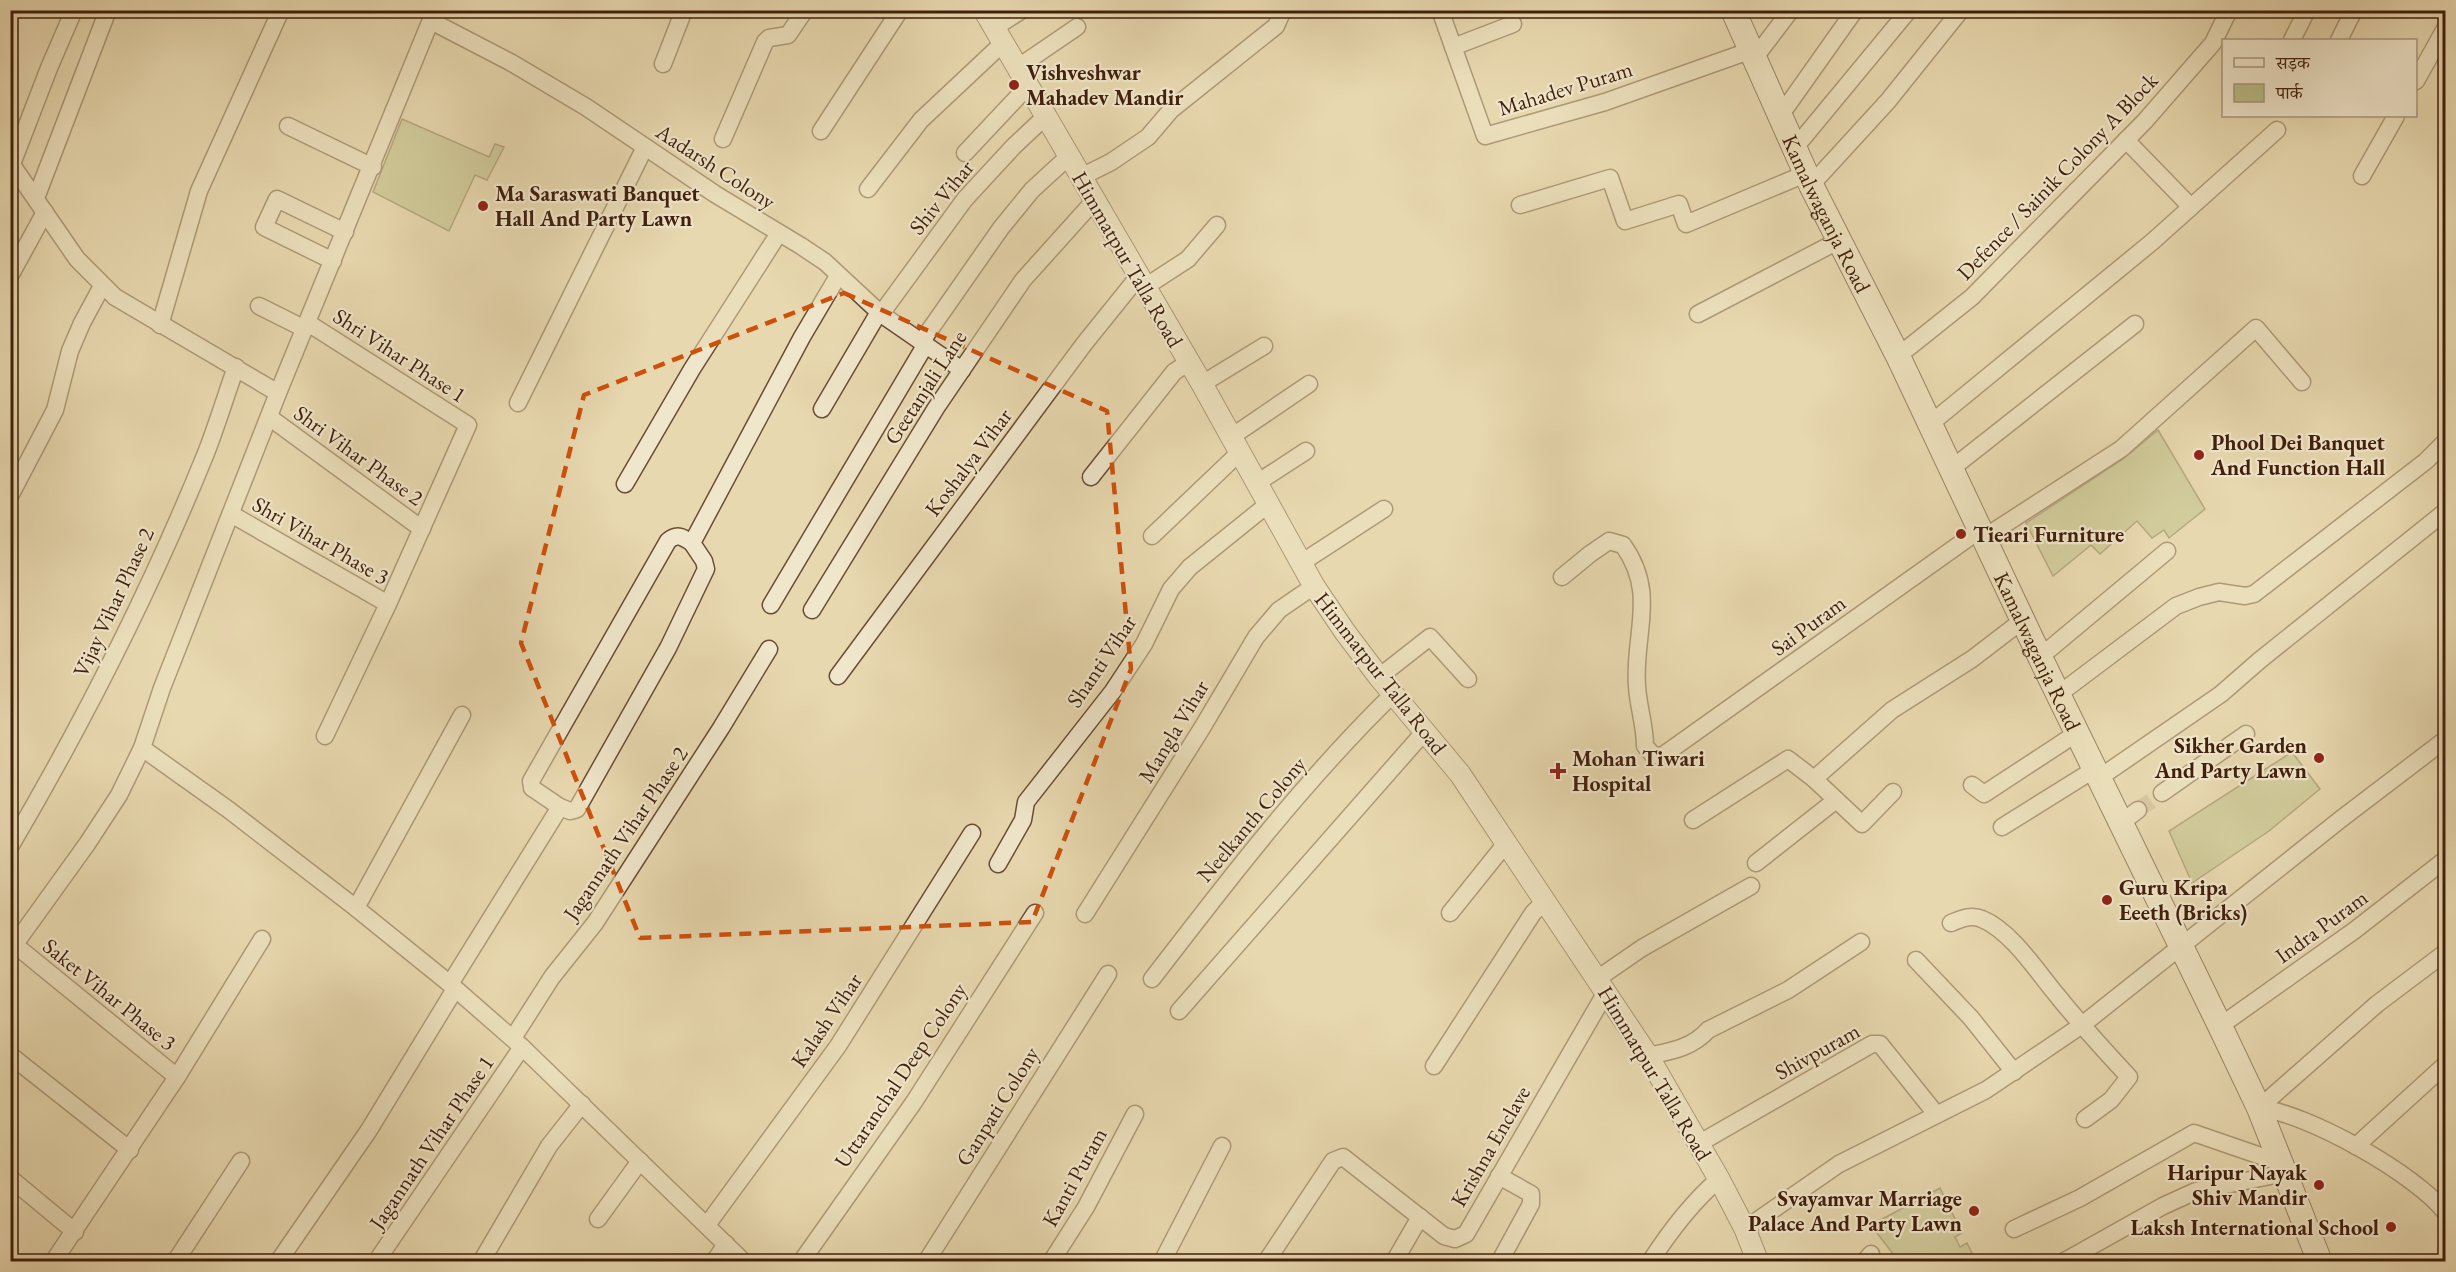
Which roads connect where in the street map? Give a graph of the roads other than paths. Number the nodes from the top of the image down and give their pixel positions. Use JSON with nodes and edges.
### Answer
{"nodes":[{"id":1,"x":74,"y":10,"type":"edge"},
{"id":2,"x":108,"y":10,"type":"edge"},
{"id":3,"x":281,"y":10,"type":"edge"},
{"id":4,"x":684,"y":10,"type":"edge"},
{"id":5,"x":805,"y":10,"type":"edge"},
{"id":6,"x":900,"y":10,"type":"edge"},
{"id":7,"x":1022,"y":10,"type":"edge"},
{"id":8,"x":1440,"y":10,"type":"edge"},
{"id":9,"x":1733,"y":10,"type":"edge"},
{"id":10,"x":1791,"y":10,"type":"edge"},
{"id":11,"x":1855,"y":10,"type":"edge"},
{"id":12,"x":1909,"y":10,"type":"edge"},
{"id":13,"x":1960,"y":10,"type":"edge"},
{"id":14,"x":2229,"y":10,"type":"edge"},
{"id":15,"x":2307,"y":10,"type":"edge"},
{"id":16,"x":2354,"y":10,"type":"edge"},
{"id":17,"x":433,"y":16,"type":"edge"},
{"id":18,"x":1280,"y":17,"type":"edge"},
{"id":19,"x":1513,"y":24,"type":"dead end"},
{"id":20,"x":994,"y":27,"type":"edge"},
{"id":21,"x":1077,"y":27,"type":"dead end"},
{"id":22,"x":2445,"y":27,"type":"edge"},
{"id":23,"x":2292,"y":39,"type":"edge"},
{"id":24,"x":2340,"y":39,"type":"edge"},
{"id":25,"x":1453,"y":47,"type":"junction"},
{"id":26,"x":1751,"y":56,"type":"junction"},
{"id":27,"x":663,"y":64,"type":"dead end"},
{"id":28,"x":1017,"y":68,"type":"junction"},
{"id":29,"x":2417,"y":77,"type":"edge"},
{"id":30,"x":1028,"y":86,"type":"junction"},
{"id":31,"x":1046,"y":116,"type":"junction"},
{"id":32,"x":1780,"y":116,"type":"junction"},
{"id":33,"x":2395,"y":117,"type":"edge"},
{"id":34,"x":288,"y":126,"type":"dead end"},
{"id":35,"x":2277,"y":130,"type":"dead end"},
{"id":36,"x":821,"y":131,"type":"dead end"},
{"id":37,"x":723,"y":139,"type":"dead end"},
{"id":38,"x":2126,"y":140,"type":"junction"},
{"id":39,"x":645,"y":147,"type":"junction"},
{"id":40,"x":1794,"y":149,"type":"junction"},
{"id":41,"x":965,"y":153,"type":"dead end"},
{"id":42,"x":1068,"y":157,"type":"junction"},
{"id":43,"x":11,"y":163,"type":"edge"},
{"id":44,"x":372,"y":167,"type":"junction"},
{"id":45,"x":2362,"y":176,"type":"dead end"},
{"id":46,"x":1081,"y":177,"type":"junction"},
{"id":47,"x":1808,"y":179,"type":"junction"},
{"id":48,"x":868,"y":189,"type":"dead end"},
{"id":49,"x":1094,"y":201,"type":"junction"},
{"id":50,"x":40,"y":205,"type":"junction"},
{"id":51,"x":1520,"y":205,"type":"dead end"},
{"id":52,"x":2191,"y":207,"type":"junction"},
{"id":53,"x":1217,"y":225,"type":"dead end"},
{"id":54,"x":345,"y":232,"type":"junction"},
{"id":55,"x":779,"y":233,"type":"junction"},
{"id":56,"x":1838,"y":241,"type":"junction"},
{"id":57,"x":333,"y":261,"type":"junction"},
{"id":58,"x":10,"y":276,"type":"edge"},
{"id":59,"x":838,"y":276,"type":"junction"},
{"id":60,"x":1142,"y":282,"type":"junction"},
{"id":61,"x":102,"y":286,"type":"junction"},
{"id":62,"x":259,"y":306,"type":"dead end"},
{"id":63,"x":880,"y":313,"type":"junction"},
{"id":64,"x":1698,"y":314,"type":"dead end"},
{"id":65,"x":2135,"y":324,"type":"dead end"},
{"id":66,"x":160,"y":325,"type":"junction"},
{"id":67,"x":307,"y":326,"type":"junction"},
{"id":68,"x":924,"y":342,"type":"junction"},
{"id":69,"x":1264,"y":346,"type":"dead end"},
{"id":70,"x":1898,"y":356,"type":"junction"},
{"id":71,"x":1189,"y":362,"type":"junction"},
{"id":72,"x":236,"y":367,"type":"junction"},
{"id":73,"x":962,"y":370,"type":"junction"},
{"id":74,"x":2302,"y":382,"type":"dead end"},
{"id":75,"x":1202,"y":384,"type":"junction"},
{"id":76,"x":1309,"y":384,"type":"dead end"},
{"id":77,"x":278,"y":393,"type":"junction"},
{"id":78,"x":518,"y":403,"type":"dead end"},
{"id":79,"x":822,"y":410,"type":"dead end"},
{"id":80,"x":269,"y":417,"type":"junction"},
{"id":81,"x":1930,"y":424,"type":"junction"},
{"id":82,"x":2445,"y":441,"type":"edge"},
{"id":83,"x":1235,"y":445,"type":"junction"},
{"id":84,"x":1305,"y":451,"type":"dead end"},
{"id":85,"x":1951,"y":469,"type":"junction"},
{"id":86,"x":1091,"y":477,"type":"dead end"},
{"id":87,"x":1257,"y":483,"type":"junction"},
{"id":88,"x":624,"y":484,"type":"dead end"},
{"id":89,"x":10,"y":496,"type":"edge"},
{"id":90,"x":1268,"y":505,"type":"junction"},
{"id":91,"x":1384,"y":509,"type":"dead end"},
{"id":92,"x":2445,"y":511,"type":"edge"},
{"id":93,"x":231,"y":514,"type":"junction"},
{"id":94,"x":422,"y":529,"type":"junction"},
{"id":95,"x":1983,"y":533,"type":"junction"},
{"id":96,"x":1152,"y":536,"type":"dead end"},
{"id":97,"x":692,"y":543,"type":"junction"},
{"id":98,"x":2167,"y":551,"type":"dead end"},
{"id":99,"x":1301,"y":563,"type":"junction"},
{"id":100,"x":1562,"y":578,"type":"dead end"},
{"id":101,"x":1314,"y":586,"type":"junction"},
{"id":102,"x":388,"y":604,"type":"junction"},
{"id":103,"x":771,"y":605,"type":"dead end"},
{"id":104,"x":812,"y":610,"type":"dead end"},
{"id":105,"x":2023,"y":620,"type":"junction"},
{"id":106,"x":769,"y":649,"type":"dead end"},
{"id":107,"x":2040,"y":657,"type":"junction"},
{"id":108,"x":838,"y":676,"type":"dead end"},
{"id":109,"x":1379,"y":677,"type":"junction"},
{"id":110,"x":1468,"y":679,"type":"dead end"},
{"id":111,"x":1393,"y":694,"type":"junction"},
{"id":112,"x":2059,"y":694,"type":"junction"},
{"id":113,"x":462,"y":715,"type":"dead end"},
{"id":114,"x":1425,"y":731,"type":"junction"},
{"id":115,"x":2077,"y":733,"type":"junction"},
{"id":116,"x":2246,"y":734,"type":"dead end"},
{"id":117,"x":324,"y":736,"type":"dead end"},
{"id":118,"x":2445,"y":739,"type":"edge"},
{"id":119,"x":142,"y":748,"type":"junction"},
{"id":120,"x":2097,"y":773,"type":"junction"},
{"id":121,"x":1814,"y":779,"type":"junction"},
{"id":122,"x":1972,"y":785,"type":"dead end"},
{"id":123,"x":1893,"y":792,"type":"dead end"},
{"id":124,"x":2162,"y":793,"type":"tunnel mouth"},
{"id":125,"x":1836,"y":801,"type":"junction"},
{"id":126,"x":560,"y":807,"type":"junction"},
{"id":127,"x":1693,"y":820,"type":"dead end"},
{"id":128,"x":2002,"y":827,"type":"dead end"},
{"id":129,"x":972,"y":833,"type":"dead end"},
{"id":130,"x":1507,"y":842,"type":"junction"},
{"id":131,"x":10,"y":847,"type":"edge"},
{"id":132,"x":2445,"y":859,"type":"edge"},
{"id":133,"x":1756,"y":863,"type":"dead end"},
{"id":134,"x":998,"y":864,"type":"dead end"},
{"id":135,"x":1751,"y":886,"type":"dead end"},
{"id":136,"x":1544,"y":902,"type":"junction"},
{"id":137,"x":356,"y":908,"type":"junction"},
{"id":138,"x":1035,"y":913,"type":"dead end"},
{"id":139,"x":1085,"y":914,"type":"dead end"},
{"id":140,"x":1450,"y":914,"type":"dead end"},
{"id":141,"x":1951,"y":923,"type":"dead end"},
{"id":142,"x":262,"y":939,"type":"dead end"},
{"id":143,"x":1861,"y":942,"type":"dead end"},
{"id":144,"x":2181,"y":945,"type":"junction"},
{"id":145,"x":13,"y":948,"type":"edge"},
{"id":146,"x":2445,"y":952,"type":"edge"},
{"id":147,"x":1916,"y":960,"type":"dead end"},
{"id":148,"x":1108,"y":974,"type":"dead end"},
{"id":149,"x":1152,"y":979,"type":"dead end"},
{"id":150,"x":1601,"y":985,"type":"junction"},
{"id":151,"x":452,"y":987,"type":"junction"},
{"id":152,"x":1179,"y":1011,"type":"dead end"},
{"id":153,"x":2082,"y":1025,"type":"junction"},
{"id":154,"x":2220,"y":1026,"type":"junction"},
{"id":155,"x":517,"y":1043,"type":"junction"},
{"id":156,"x":10,"y":1055,"type":"edge"},
{"id":157,"x":1648,"y":1056,"type":"junction"},
{"id":158,"x":2445,"y":1064,"type":"edge"},
{"id":159,"x":1434,"y":1066,"type":"dead end"},
{"id":160,"x":2014,"y":1072,"type":"junction"},
{"id":161,"x":177,"y":1077,"type":"junction"},
{"id":162,"x":582,"y":1104,"type":"junction"},
{"id":163,"x":2259,"y":1108,"type":"junction"},
{"id":164,"x":1135,"y":1114,"type":"dead end"},
{"id":165,"x":1936,"y":1114,"type":"junction"},
{"id":166,"x":2085,"y":1119,"type":"dead end"},
{"id":167,"x":1698,"y":1144,"type":"junction"},
{"id":168,"x":1222,"y":1146,"type":"dead end"},
{"id":169,"x":2356,"y":1146,"type":"junction"},
{"id":170,"x":129,"y":1150,"type":"junction"},
{"id":171,"x":240,"y":1161,"type":"dead end"},
{"id":172,"x":640,"y":1161,"type":"junction"},
{"id":173,"x":2283,"y":1168,"type":"junction"},
{"id":174,"x":1498,"y":1176,"type":"junction"},
{"id":175,"x":10,"y":1178,"type":"edge"},
{"id":176,"x":1719,"y":1179,"type":"junction"},
{"id":177,"x":2440,"y":1195,"type":"edge"},
{"id":178,"x":2445,"y":1213,"type":"edge"},
{"id":179,"x":1420,"y":1217,"type":"junction"},
{"id":180,"x":598,"y":1219,"type":"dead end"},
{"id":181,"x":707,"y":1225,"type":"junction"},
{"id":182,"x":1745,"y":1229,"type":"junction"},
{"id":183,"x":2014,"y":1229,"type":"dead end"},
{"id":184,"x":75,"y":1232,"type":"junction"},
{"id":185,"x":726,"y":1244,"type":"junction"},
{"id":186,"x":1501,"y":1259,"type":"dead end"},
{"id":187,"x":53,"y":1262,"type":"edge"},
{"id":188,"x":175,"y":1262,"type":"edge"},
{"id":189,"x":278,"y":1262,"type":"edge"},
{"id":190,"x":376,"y":1262,"type":"edge"},
{"id":191,"x":481,"y":1262,"type":"edge"},
{"id":192,"x":714,"y":1262,"type":"edge"},
{"id":193,"x":744,"y":1262,"type":"edge"},
{"id":194,"x":801,"y":1262,"type":"edge"},
{"id":195,"x":926,"y":1262,"type":"edge"},
{"id":196,"x":1051,"y":1262,"type":"edge"},
{"id":197,"x":1162,"y":1262,"type":"edge"},
{"id":198,"x":1266,"y":1262,"type":"edge"},
{"id":199,"x":1394,"y":1262,"type":"edge"},
{"id":200,"x":1650,"y":1262,"type":"edge"},
{"id":201,"x":1758,"y":1262,"type":"edge"},
{"id":202,"x":2063,"y":1262,"type":"edge"},
{"id":203,"x":2320,"y":1262,"type":"edge"}],
"edges":[{"from":1,"to":43,"type":"street"},
{"from":2,"to":50,"type":"street"},
{"from":3,"to":66,"type":"street"},
{"from":4,"to":27,"type":"street"},
{"from":5,"to":37,"type":"street"},
{"from":6,"to":36,"type":"street"},
{"from":7,"to":20,"type":"street"},
{"from":8,"to":25,"type":"street","name":"Mahadev Puram"},
{"from":9,"to":26,"type":"main road","name":"Kamalwaganja Road"},
{"from":10,"to":26,"type":"street"},
{"from":11,"to":32,"type":"street"},
{"from":12,"to":40,"type":"street"},
{"from":13,"to":47,"type":"street"},
{"from":14,"to":38,"type":"street","name":"Defence / Sainik Colony A Block"},
{"from":15,"to":23,"type":"street"},
{"from":16,"to":24,"type":"street"},
{"from":17,"to":39,"type":"street","name":"Aadarsh Colony"},
{"from":17,"to":44,"type":"street"},
{"from":18,"to":46,"type":"street"},
{"from":19,"to":25,"type":"street"},
{"from":20,"to":28,"type":"street","name":"Himmatpur Talla Road"},
{"from":20,"to":48,"type":"street"},
{"from":21,"to":28,"type":"street"},
{"from":22,"to":29,"type":"street"},
{"from":25,"to":26,"type":"street","name":"Mahadev Puram"},
{"from":26,"to":32,"type":"main road","name":"Kamalwaganja Road"},
{"from":28,"to":30,"type":"street","name":"Himmatpur Talla Road"},
{"from":30,"to":31,"type":"street","name":"Himmatpur Talla Road"},
{"from":30,"to":41,"type":"street"},
{"from":31,"to":42,"type":"street","name":"Himmatpur Talla Road"},
{"from":31,"to":63,"type":"street","name":"Shiv Vihar"},
{"from":32,"to":40,"type":"main road","name":"Kamalwaganja Road"},
{"from":33,"to":45,"type":"street"},
{"from":34,"to":44,"type":"street"},
{"from":35,"to":52,"type":"street"},
{"from":38,"to":52,"type":"street"},
{"from":38,"to":70,"type":"street","name":"Defence / Sainik Colony A Block"},
{"from":39,"to":55,"type":"street","name":"Aadarsh Colony"},
{"from":39,"to":78,"type":"street"},
{"from":40,"to":47,"type":"main road","name":"Kamalwaganja Road"},
{"from":42,"to":46,"type":"street","name":"Himmatpur Talla Road"},
{"from":42,"to":68,"type":"street"},
{"from":43,"to":50,"type":"street"},
{"from":44,"to":54,"type":"street"},
{"from":46,"to":49,"type":"street","name":"Himmatpur Talla Road"},
{"from":47,"to":51,"type":"street"},
{"from":47,"to":56,"type":"main road","name":"Kamalwaganja Road"},
{"from":49,"to":60,"type":"street","name":"Himmatpur Talla Road"},
{"from":49,"to":73,"type":"street","name":"Geetanjali Lane"},
{"from":50,"to":58,"type":"street"},
{"from":50,"to":61,"type":"street"},
{"from":52,"to":81,"type":"street"},
{"from":53,"to":60,"type":"street","name":"Koshalya Vihar"},
{"from":54,"to":57,"type":"street"},
{"from":54,"to":57,"type":"street"},
{"from":55,"to":59,"type":"street","name":"Aadarsh Colony"},
{"from":55,"to":88,"type":"street"},
{"from":56,"to":64,"type":"street"},
{"from":56,"to":70,"type":"main road","name":"Kamalwaganja Road"},
{"from":57,"to":67,"type":"street"},
{"from":59,"to":63,"type":"street","name":"Aadarsh Colony"},
{"from":59,"to":97,"type":"street"},
{"from":60,"to":71,"type":"street","name":"Himmatpur Talla Road"},
{"from":60,"to":108,"type":"street","name":"Koshalya Vihar"},
{"from":61,"to":66,"type":"street"},
{"from":61,"to":89,"type":"street"},
{"from":62,"to":67,"type":"street","name":"Shri Vihar Phase 1"},
{"from":63,"to":68,"type":"street","name":"Aadarsh Colony"},
{"from":63,"to":79,"type":"street","name":"Shiv Vihar"},
{"from":65,"to":85,"type":"street"},
{"from":66,"to":72,"type":"street"},
{"from":67,"to":77,"type":"street"},
{"from":67,"to":94,"type":"street","name":"Shri Vihar Phase 1"},
{"from":68,"to":73,"type":"street","name":"Aadarsh Colony"},
{"from":68,"to":103,"type":"street"},
{"from":69,"to":75,"type":"street"},
{"from":70,"to":81,"type":"main road","name":"Kamalwaganja Road"},
{"from":71,"to":75,"type":"street","name":"Himmatpur Talla Road"},
{"from":71,"to":86,"type":"street"},
{"from":72,"to":77,"type":"street"},
{"from":72,"to":131,"type":"street","name":"Vijay Vihar Phase 2"},
{"from":73,"to":104,"type":"street","name":"Geetanjali Lane"},
{"from":74,"to":95,"type":"street","name":"Sai Puram"},
{"from":75,"to":83,"type":"street","name":"Himmatpur Talla Road"},
{"from":76,"to":83,"type":"street"},
{"from":77,"to":80,"type":"street"},
{"from":80,"to":93,"type":"street"},
{"from":80,"to":94,"type":"street","name":"Shri Vihar Phase 2"},
{"from":81,"to":85,"type":"main road","name":"Kamalwaganja Road"},
{"from":82,"to":112,"type":"street"},
{"from":83,"to":87,"type":"street","name":"Himmatpur Talla Road"},
{"from":83,"to":96,"type":"street"},
{"from":84,"to":87,"type":"street"},
{"from":85,"to":95,"type":"main road","name":"Kamalwaganja Road"},
{"from":87,"to":90,"type":"street","name":"Himmatpur Talla Road"},
{"from":90,"to":99,"type":"street","name":"Himmatpur Talla Road"},
{"from":90,"to":134,"type":"street","name":"Shanti Vihar"},
{"from":91,"to":99,"type":"street"},
{"from":92,"to":120,"type":"street"},
{"from":93,"to":102,"type":"street","name":"Shri Vihar Phase 3"},
{"from":93,"to":119,"type":"street"},
{"from":94,"to":102,"type":"street"},
{"from":95,"to":100,"type":"street","name":"Sai Puram"},
{"from":95,"to":105,"type":"main road","name":"Kamalwaganja Road"},
{"from":97,"to":126,"type":"street"},
{"from":97,"to":126,"type":"street"},
{"from":98,"to":107,"type":"street"},
{"from":99,"to":101,"type":"street","name":"Himmatpur Talla Road"},
{"from":101,"to":109,"type":"street","name":"Himmatpur Talla Road"},
{"from":101,"to":139,"type":"street","name":"Mangla Vihar"},
{"from":102,"to":117,"type":"street"},
{"from":105,"to":107,"type":"main road","name":"Kamalwaganja Road"},
{"from":105,"to":121,"type":"street"},
{"from":106,"to":155,"type":"street","name":"Jagannath Vihar Phase 2"},
{"from":107,"to":112,"type":"main road","name":"Kamalwaganja Road"},
{"from":109,"to":110,"type":"street"},
{"from":109,"to":111,"type":"street","name":"Himmatpur Talla Road"},
{"from":111,"to":114,"type":"street","name":"Himmatpur Talla Road"},
{"from":111,"to":149,"type":"street","name":"Neelkanth Colony"},
{"from":112,"to":115,"type":"main road","name":"Kamalwaganja Road"},
{"from":113,"to":137,"type":"street"},
{"from":114,"to":130,"type":"street","name":"Himmatpur Talla Road"},
{"from":114,"to":152,"type":"street"},
{"from":115,"to":120,"type":"main road","name":"Kamalwaganja Road"},
{"from":115,"to":122,"type":"street"},
{"from":116,"to":124,"type":"street"},
{"from":118,"to":144,"type":"street"},
{"from":119,"to":137,"type":"street"},
{"from":119,"to":145,"type":"street"},
{"from":120,"to":128,"type":"street"},
{"from":120,"to":144,"type":"main road","name":"Kamalwaganja Road"},
{"from":121,"to":125,"type":"street"},
{"from":121,"to":127,"type":"street"},
{"from":123,"to":125,"type":"street"},
{"from":125,"to":133,"type":"street"},
{"from":126,"to":151,"type":"street"},
{"from":129,"to":181,"type":"street","name":"Kalash Vihar"},
{"from":130,"to":136,"type":"street","name":"Himmatpur Talla Road"},
{"from":130,"to":140,"type":"street"},
{"from":132,"to":154,"type":"street","name":"Indra Puram"},
{"from":135,"to":150,"type":"street"},
{"from":136,"to":150,"type":"street","name":"Himmatpur Talla Road"},
{"from":136,"to":159,"type":"street"},
{"from":137,"to":151,"type":"street"},
{"from":138,"to":194,"type":"street","name":"Uttaranchal Deep Colony"},
{"from":141,"to":153,"type":"street"},
{"from":142,"to":161,"type":"street"},
{"from":143,"to":157,"type":"street"},
{"from":144,"to":153,"type":"street"},
{"from":144,"to":154,"type":"main road","name":"Kamalwaganja Road"},
{"from":145,"to":161,"type":"street","name":"Saket Vihar Phase 3"},
{"from":146,"to":163,"type":"street"},
{"from":147,"to":160,"type":"street"},
{"from":148,"to":195,"type":"street","name":"Ganpati Colony"},
{"from":150,"to":157,"type":"street","name":"Himmatpur Talla Road"},
{"from":150,"to":174,"type":"street","name":"Krishna Enclave"},
{"from":151,"to":155,"type":"street"},
{"from":151,"to":189,"type":"street"},
{"from":153,"to":160,"type":"street"},
{"from":153,"to":166,"type":"street"},
{"from":154,"to":163,"type":"main road","name":"Kamalwaganja Road"},
{"from":155,"to":162,"type":"street"},
{"from":155,"to":190,"type":"street","name":"Jagannath Vihar Phase 1"},
{"from":156,"to":170,"type":"street"},
{"from":157,"to":167,"type":"street","name":"Himmatpur Talla Road"},
{"from":158,"to":169,"type":"street"},
{"from":160,"to":165,"type":"street"},
{"from":161,"to":170,"type":"street"},
{"from":162,"to":172,"type":"street"},
{"from":162,"to":191,"type":"street"},
{"from":163,"to":169,"type":"street"},
{"from":163,"to":173,"type":"main road","name":"Kamalwaganja Road"},
{"from":164,"to":196,"type":"street","name":"Kanti Puram"},
{"from":165,"to":167,"type":"street","name":"Shivpuram"},
{"from":165,"to":182,"type":"street"},
{"from":167,"to":176,"type":"street","name":"Himmatpur Talla Road"},
{"from":168,"to":197,"type":"street"},
{"from":169,"to":177,"type":"street"},
{"from":170,"to":184,"type":"street"},
{"from":171,"to":188,"type":"street"},
{"from":172,"to":180,"type":"street"},
{"from":172,"to":181,"type":"street"},
{"from":173,"to":183,"type":"street"},
{"from":173,"to":202,"type":"street"},
{"from":173,"to":203,"type":"main road","name":"Kamalwaganja Road"},
{"from":174,"to":179,"type":"street","name":"Krishna Enclave"},
{"from":174,"to":186,"type":"street"},
{"from":175,"to":184,"type":"street"},
{"from":176,"to":182,"type":"street","name":"Himmatpur Talla Road"},
{"from":176,"to":200,"type":"street"},
{"from":177,"to":178,"type":"street"},
{"from":179,"to":198,"type":"street","name":"Krishna Enclave"},
{"from":179,"to":199,"type":"street"},
{"from":181,"to":185,"type":"street"},
{"from":182,"to":201,"type":"street","name":"Himmatpur Talla Road"},
{"from":184,"to":187,"type":"street"},
{"from":185,"to":192,"type":"street"},
{"from":185,"to":193,"type":"street"}]}
